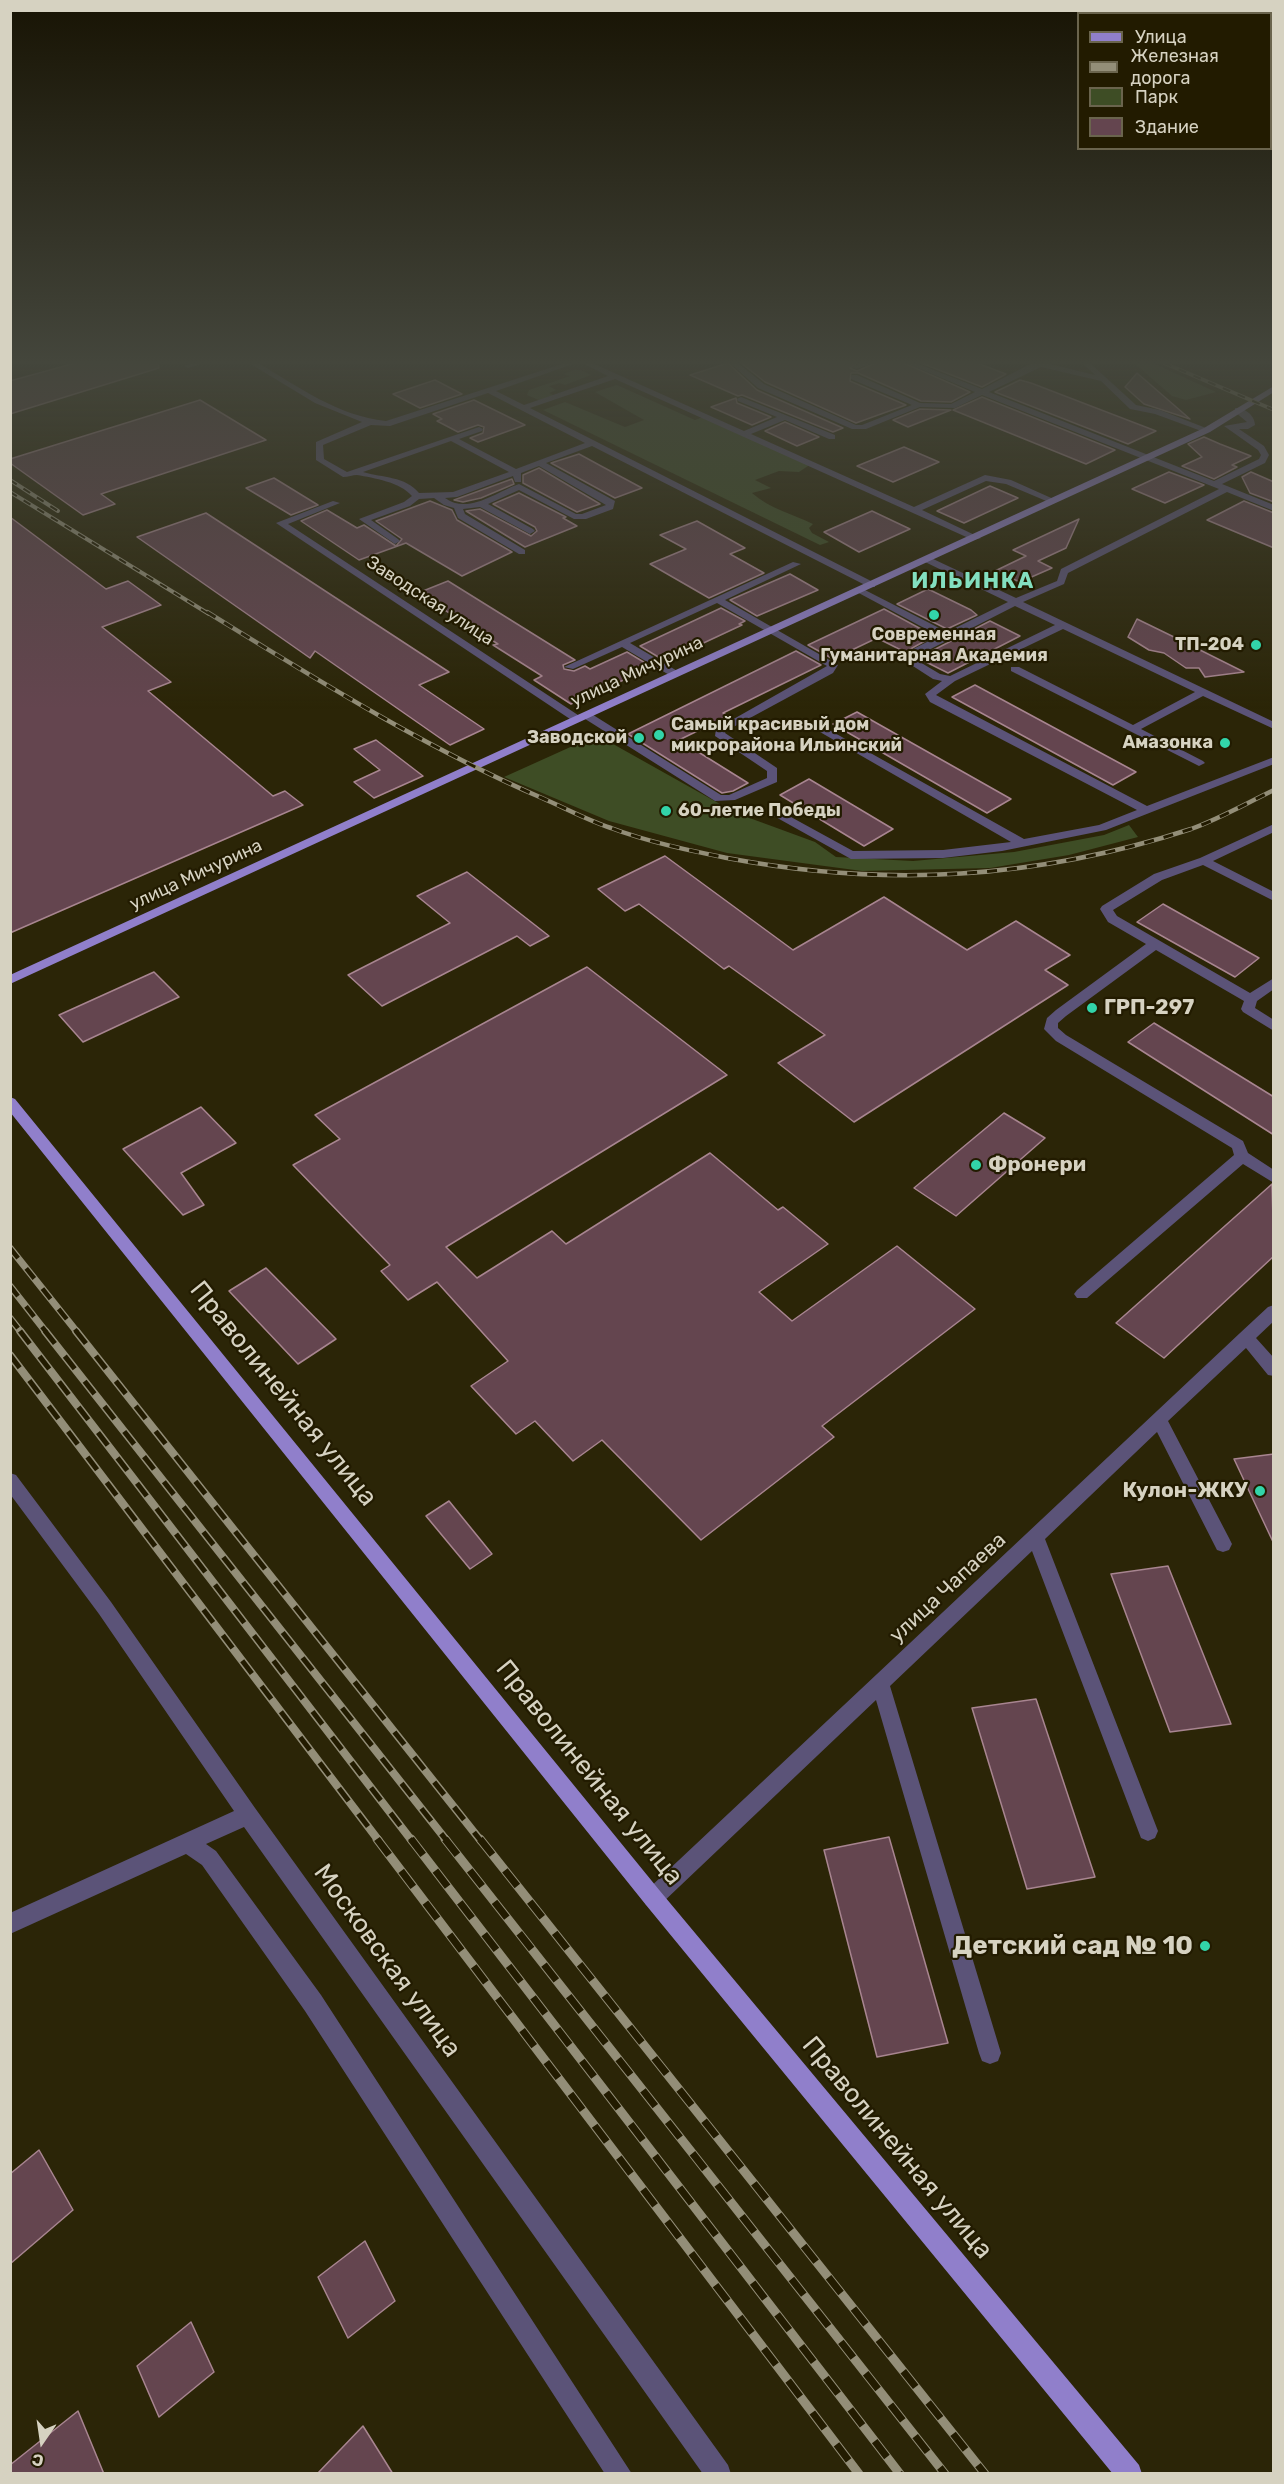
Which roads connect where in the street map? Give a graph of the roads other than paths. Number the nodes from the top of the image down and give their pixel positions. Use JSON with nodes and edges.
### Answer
{"nodes":[{"id":1,"x":376,"y":479,"type":"edge"},
{"id":2,"x":497,"y":479,"type":"edge"},
{"id":3,"x":517,"y":479,"type":"edge"},
{"id":4,"x":568,"y":479,"type":"edge"},
{"id":5,"x":663,"y":479,"type":"edge"},
{"id":6,"x":845,"y":479,"type":"edge"},
{"id":7,"x":983,"y":479,"type":"edge"},
{"id":8,"x":990,"y":479,"type":"edge"},
{"id":9,"x":1102,"y":479,"type":"edge"},
{"id":10,"x":1202,"y":479,"type":"edge"},
{"id":11,"x":1225,"y":479,"type":"edge"},
{"id":12,"x":1215,"y":484,"type":"junction"},
{"id":13,"x":519,"y":487,"type":"junction"},
{"id":14,"x":1226,"y":489,"type":"junction"},
{"id":15,"x":417,"y":496,"type":"junction"},
{"id":16,"x":438,"y":497,"type":"junction"},
{"id":17,"x":1054,"y":501,"type":"junction"},
{"id":18,"x":336,"y":503,"type":"dead end"},
{"id":19,"x":480,"y":503,"type":"junction"},
{"id":20,"x":1274,"y":508,"type":"edge"},
{"id":21,"x":458,"y":509,"type":"junction"},
{"id":22,"x":915,"y":510,"type":"junction"},
{"id":23,"x":530,"y":531,"type":"dead end"},
{"id":24,"x":976,"y":538,"type":"junction"},
{"id":25,"x":396,"y":541,"type":"dead end"},
{"id":26,"x":522,"y":552,"type":"dead end"},
{"id":27,"x":928,"y":560,"type":"junction"},
{"id":28,"x":796,"y":564,"type":"dead end"},
{"id":29,"x":872,"y":585,"type":"junction"},
{"id":30,"x":860,"y":591,"type":"junction"},
{"id":31,"x":718,"y":600,"type":"junction"},
{"id":32,"x":1016,"y":602,"type":"junction"},
{"id":33,"x":1063,"y":625,"type":"junction"},
{"id":34,"x":771,"y":630,"type":"junction"},
{"id":35,"x":946,"y":636,"type":"junction"},
{"id":36,"x":622,"y":643,"type":"junction"},
{"id":37,"x":569,"y":667,"type":"dead end"},
{"id":38,"x":1015,"y":669,"type":"dead end"},
{"id":39,"x":675,"y":674,"type":"junction"},
{"id":40,"x":951,"y":679,"type":"junction"},
{"id":41,"x":1203,"y":692,"type":"junction"},
{"id":42,"x":582,"y":717,"type":"junction"},
{"id":43,"x":1274,"y":726,"type":"edge"},
{"id":44,"x":1133,"y":729,"type":"junction"},
{"id":45,"x":824,"y":730,"type":"dead end"},
{"id":46,"x":1274,"y":760,"type":"edge"},
{"id":47,"x":1199,"y":763,"type":"dead end"},
{"id":48,"x":1148,"y":811,"type":"junction"},
{"id":49,"x":776,"y":813,"type":"dead end"},
{"id":50,"x":1274,"y":827,"type":"edge"},
{"id":51,"x":1022,"y":843,"type":"junction"},
{"id":52,"x":1203,"y":861,"type":"junction"},
{"id":53,"x":1274,"y":897,"type":"edge"},
{"id":54,"x":1155,"y":944,"type":"junction"},
{"id":55,"x":10,"y":980,"type":"edge"},
{"id":56,"x":1274,"y":982,"type":"edge"},
{"id":57,"x":1251,"y":999,"type":"junction"},
{"id":58,"x":1274,"y":1026,"type":"edge"},
{"id":59,"x":10,"y":1102,"type":"edge"},
{"id":60,"x":1242,"y":1156,"type":"junction"},
{"id":61,"x":1274,"y":1178,"type":"edge"},
{"id":62,"x":1082,"y":1294,"type":"dead end"},
{"id":63,"x":1274,"y":1311,"type":"edge"},
{"id":64,"x":1246,"y":1337,"type":"junction"},
{"id":65,"x":1274,"y":1370,"type":"edge"},
{"id":66,"x":1160,"y":1419,"type":"junction"},
{"id":67,"x":10,"y":1480,"type":"edge"},
{"id":68,"x":1035,"y":1537,"type":"junction"},
{"id":69,"x":1223,"y":1544,"type":"dead end"},
{"id":70,"x":880,"y":1683,"type":"junction"},
{"id":71,"x":248,"y":1815,"type":"junction"},
{"id":72,"x":1148,"y":1831,"type":"dead end"},
{"id":73,"x":187,"y":1843,"type":"junction"},
{"id":74,"x":653,"y":1899,"type":"junction"},
{"id":75,"x":10,"y":1924,"type":"edge"},
{"id":76,"x":990,"y":2053,"type":"dead end"},
{"id":77,"x":620,"y":2474,"type":"edge"},
{"id":78,"x":719,"y":2474,"type":"edge"},
{"id":79,"x":1130,"y":2474,"type":"edge"}],
"edges":[{"from":1,"to":15,"type":"street"},
{"from":2,"to":16,"type":"street"},
{"from":3,"to":13,"type":"street"},
{"from":4,"to":13,"type":"street"},
{"from":5,"to":29,"type":"street"},
{"from":6,"to":22,"type":"street"},
{"from":7,"to":22,"type":"street"},
{"from":8,"to":17,"type":"street"},
{"from":9,"to":17,"type":"main road","name":"улица Мичурина"},
{"from":10,"to":12,"type":"street"},
{"from":11,"to":12,"type":"street"},
{"from":12,"to":14,"type":"street"},
{"from":13,"to":19,"type":"street"},
{"from":14,"to":20,"type":"street"},
{"from":14,"to":32,"type":"street"},
{"from":15,"to":16,"type":"street"},
{"from":15,"to":25,"type":"street"},
{"from":16,"to":21,"type":"street"},
{"from":17,"to":24,"type":"main road","name":"улица Мичурина"},
{"from":18,"to":42,"type":"street","name":"Заводская улица"},
{"from":19,"to":21,"type":"street"},
{"from":19,"to":23,"type":"street"},
{"from":21,"to":26,"type":"street"},
{"from":22,"to":24,"type":"street"},
{"from":24,"to":27,"type":"main road","name":"улица Мичурина"},
{"from":27,"to":29,"type":"main road","name":"улица Мичурина"},
{"from":27,"to":32,"type":"street"},
{"from":28,"to":31,"type":"street"},
{"from":29,"to":30,"type":"main road","name":"улица Мичурина"},
{"from":30,"to":34,"type":"main road","name":"улица Мичурина"},
{"from":30,"to":35,"type":"street"},
{"from":31,"to":34,"type":"street"},
{"from":31,"to":36,"type":"street"},
{"from":32,"to":33,"type":"street"},
{"from":32,"to":35,"type":"street"},
{"from":33,"to":40,"type":"street"},
{"from":33,"to":41,"type":"street"},
{"from":34,"to":39,"type":"main road","name":"улица Мичурина"},
{"from":34,"to":42,"type":"street"},
{"from":35,"to":40,"type":"street"},
{"from":36,"to":37,"type":"street"},
{"from":36,"to":39,"type":"street"},
{"from":38,"to":44,"type":"street"},
{"from":39,"to":42,"type":"main road","name":"улица Мичурина"},
{"from":40,"to":48,"type":"street"},
{"from":41,"to":43,"type":"street"},
{"from":41,"to":44,"type":"street"},
{"from":42,"to":55,"type":"main road","name":"улица Мичурина"},
{"from":44,"to":47,"type":"street"},
{"from":45,"to":51,"type":"street"},
{"from":46,"to":48,"type":"street"},
{"from":48,"to":51,"type":"street"},
{"from":49,"to":51,"type":"street"},
{"from":50,"to":52,"type":"street"},
{"from":52,"to":53,"type":"street"},
{"from":52,"to":54,"type":"street"},
{"from":54,"to":57,"type":"street"},
{"from":54,"to":60,"type":"street"},
{"from":56,"to":57,"type":"street"},
{"from":57,"to":58,"type":"street"},
{"from":59,"to":74,"type":"main road","name":"Праволинейная улица"},
{"from":60,"to":61,"type":"street"},
{"from":60,"to":62,"type":"street"},
{"from":63,"to":64,"type":"street","name":"улица Чапаева"},
{"from":64,"to":65,"type":"street"},
{"from":64,"to":66,"type":"street","name":"улица Чапаева"},
{"from":66,"to":68,"type":"street","name":"улица Чапаева"},
{"from":66,"to":69,"type":"street"},
{"from":67,"to":71,"type":"street","name":"Московская улица"},
{"from":68,"to":70,"type":"street","name":"улица Чапаева"},
{"from":68,"to":72,"type":"street"},
{"from":70,"to":74,"type":"street","name":"улица Чапаева"},
{"from":70,"to":76,"type":"street"},
{"from":71,"to":73,"type":"street"},
{"from":71,"to":78,"type":"street","name":"Московская улица"},
{"from":73,"to":75,"type":"street"},
{"from":73,"to":77,"type":"street"},
{"from":74,"to":79,"type":"main road","name":"Праволинейная улица"}]}
